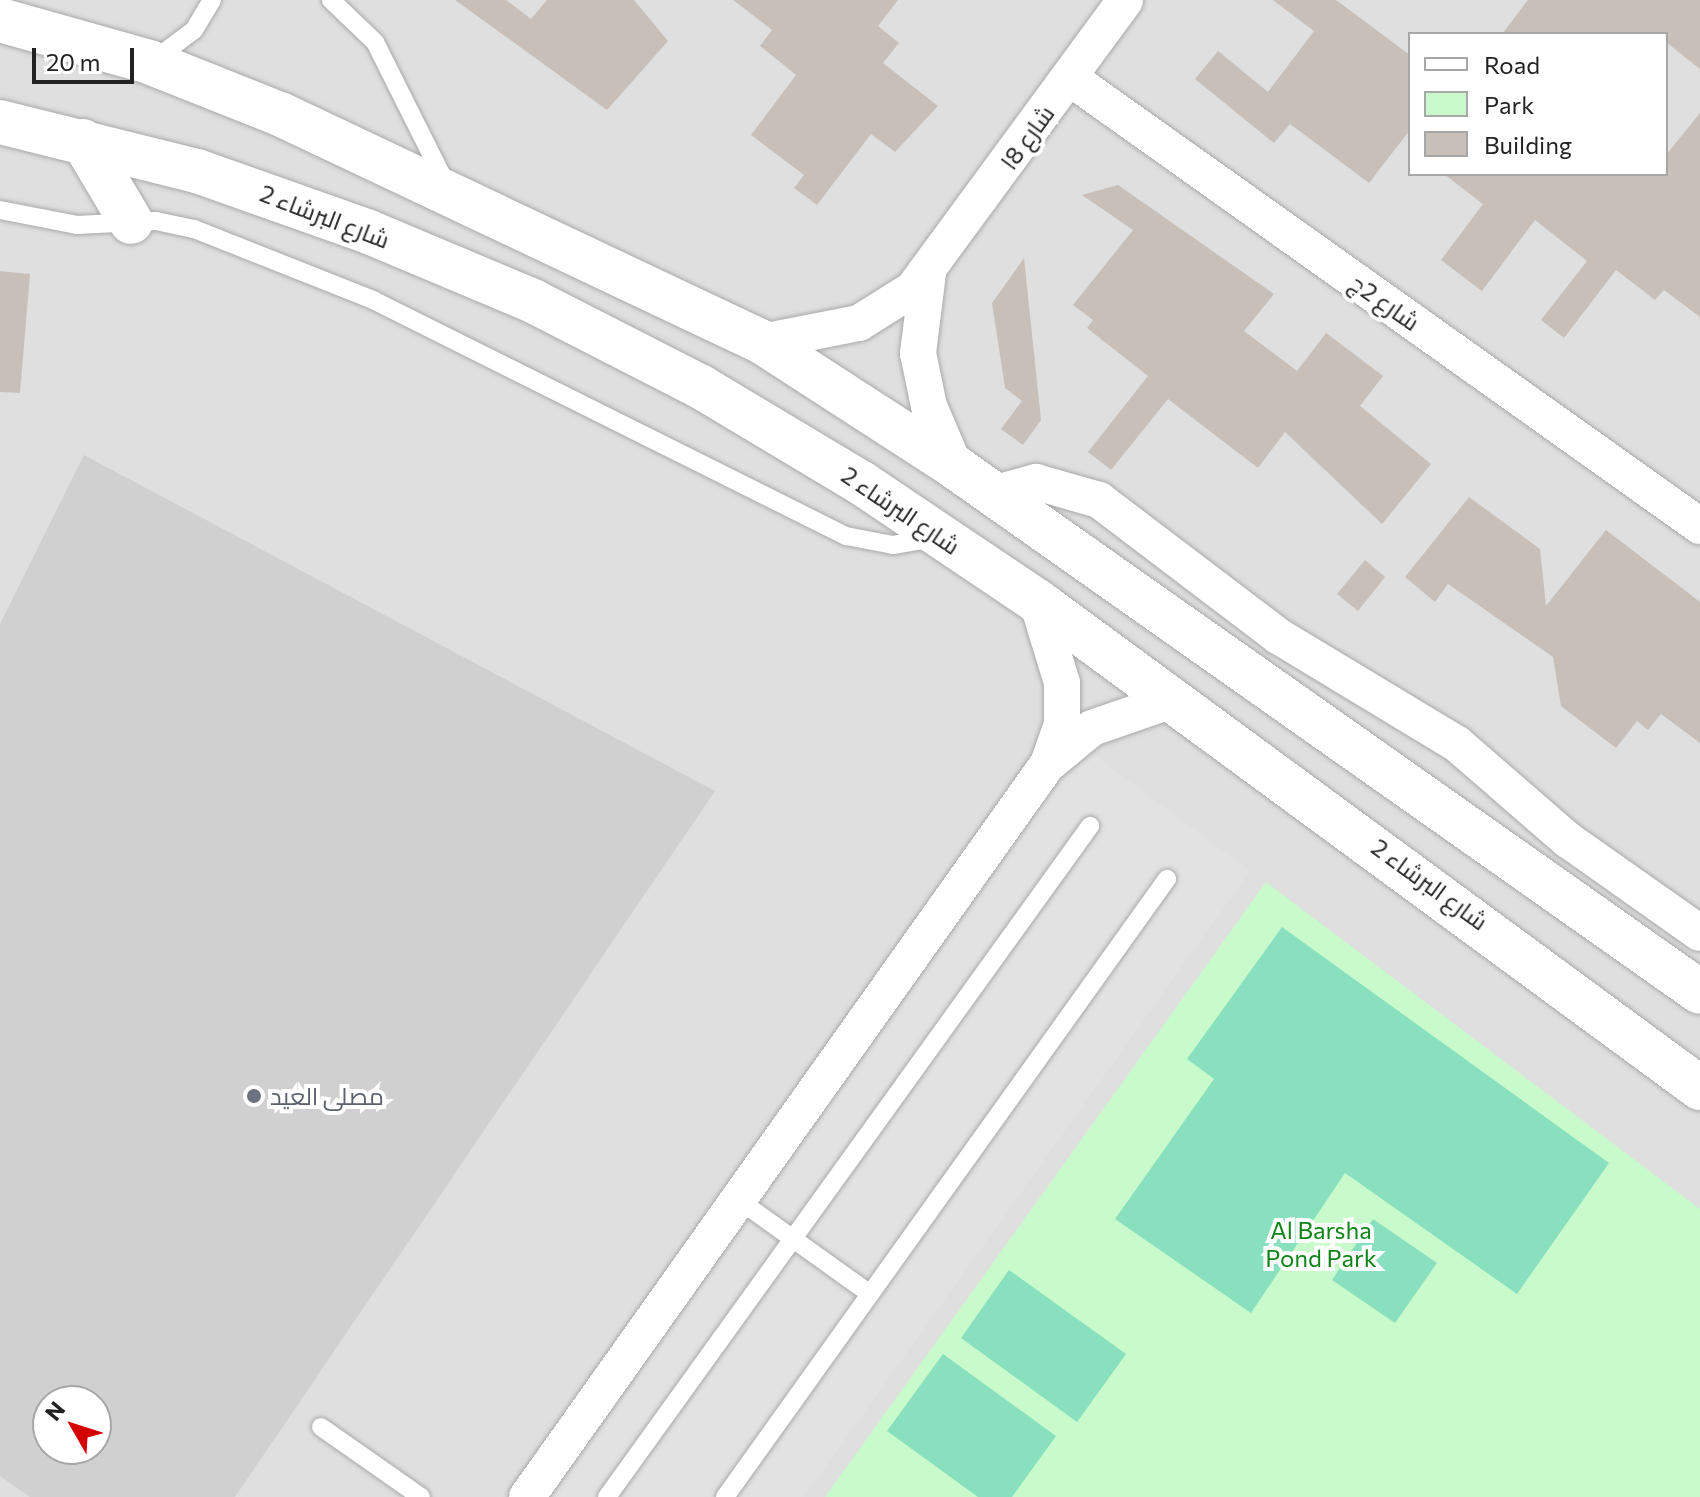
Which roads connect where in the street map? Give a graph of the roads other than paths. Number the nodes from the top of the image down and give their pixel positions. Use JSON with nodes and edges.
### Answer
{"nodes":[{"id":1,"x":212,"y":0,"type":"edge"},
{"id":2,"x":331,"y":0,"type":"edge"},
{"id":3,"x":1125,"y":0,"type":"edge"},
{"id":4,"x":0,"y":20,"type":"edge"},
{"id":5,"x":149,"y":62,"type":"junction"},
{"id":6,"x":1070,"y":78,"type":"junction"},
{"id":7,"x":0,"y":122,"type":"edge"},
{"id":8,"x":83,"y":141,"type":"junction"},
{"id":9,"x":448,"y":188,"type":"junction"},
{"id":10,"x":0,"y":210,"type":"edge"},
{"id":11,"x":131,"y":222,"type":"junction"},
{"id":12,"x":928,"y":273,"type":"junction"},
{"id":13,"x":762,"y":342,"type":"junction"},
{"id":14,"x":955,"y":467,"type":"junction"},
{"id":15,"x":992,"y":494,"type":"junction"},
{"id":16,"x":1700,"y":526,"type":"edge"},
{"id":17,"x":941,"y":537,"type":"junction"},
{"id":18,"x":1037,"y":601,"type":"junction"},
{"id":19,"x":1173,"y":700,"type":"junction"},
{"id":20,"x":1047,"y":765,"type":"junction"},
{"id":21,"x":1090,"y":826,"type":"dead end"},
{"id":22,"x":1167,"y":879,"type":"dead end"},
{"id":23,"x":1700,"y":933,"type":"edge"},
{"id":24,"x":1700,"y":992,"type":"edge"},
{"id":25,"x":1700,"y":1088,"type":"edge"},
{"id":26,"x":736,"y":1198,"type":"junction"},
{"id":27,"x":791,"y":1237,"type":"junction"},
{"id":28,"x":870,"y":1294,"type":"junction"},
{"id":29,"x":321,"y":1427,"type":"dead end"},
{"id":30,"x":421,"y":1497,"type":"edge"},
{"id":31,"x":527,"y":1497,"type":"edge"},
{"id":32,"x":607,"y":1497,"type":"edge"},
{"id":33,"x":725,"y":1497,"type":"edge"}],
"edges":[{"from":1,"to":5,"type":"lane"},
{"from":2,"to":9,"type":"lane"},
{"from":3,"to":6,"type":"street","name":"شارع 8ا"},
{"from":4,"to":5,"type":"street"},
{"from":5,"to":9,"type":"street"},
{"from":6,"to":12,"type":"street","name":"شارع 8ا"},
{"from":6,"to":16,"type":"street","name":"شارع 2ج"},
{"from":7,"to":8,"type":"street","name":"شارع البرشاء 2"},
{"from":8,"to":11,"type":"street"},
{"from":8,"to":17,"type":"street","name":"شارع البرشاء 2"},
{"from":9,"to":13,"type":"street"},
{"from":10,"to":11,"type":"lane"},
{"from":11,"to":17,"type":"lane"},
{"from":12,"to":13,"type":"street","name":"شارع 8ا"},
{"from":12,"to":14,"type":"street","name":"شارع 8ا"},
{"from":13,"to":14,"type":"street"},
{"from":14,"to":15,"type":"street"},
{"from":15,"to":23,"type":"street"},
{"from":15,"to":24,"type":"street"},
{"from":17,"to":18,"type":"street","name":"شارع البرشاء 2"},
{"from":18,"to":19,"type":"street","name":"شارع البرشاء 2"},
{"from":18,"to":20,"type":"street"},
{"from":19,"to":20,"type":"street"},
{"from":19,"to":25,"type":"street","name":"شارع البرشاء 2"},
{"from":20,"to":26,"type":"street"},
{"from":21,"to":27,"type":"lane"},
{"from":22,"to":28,"type":"lane"},
{"from":26,"to":27,"type":"lane"},
{"from":26,"to":31,"type":"street"},
{"from":27,"to":28,"type":"lane"},
{"from":27,"to":32,"type":"lane"},
{"from":28,"to":33,"type":"lane"},
{"from":29,"to":30,"type":"lane"}]}
